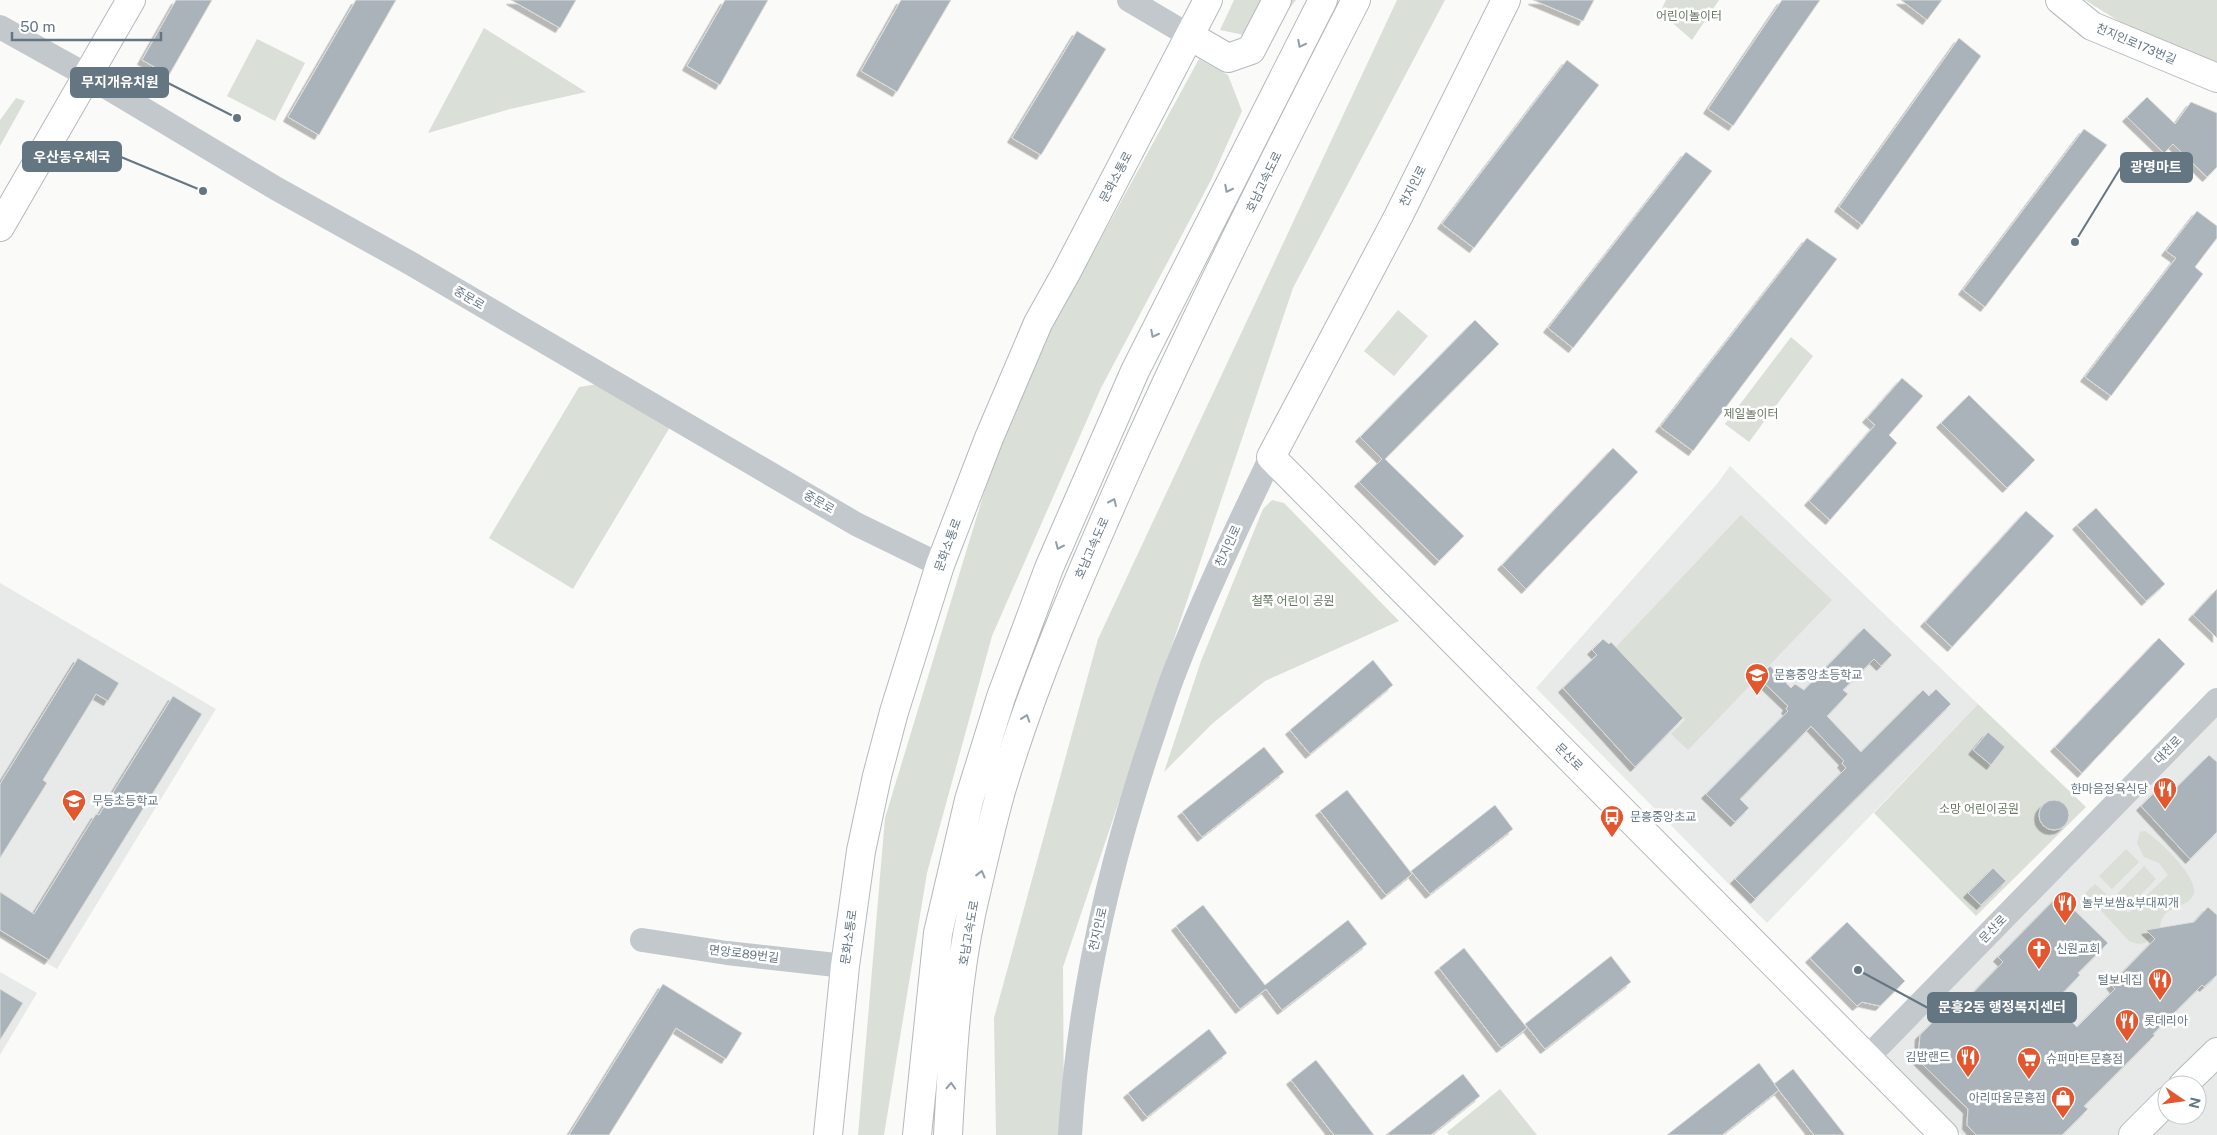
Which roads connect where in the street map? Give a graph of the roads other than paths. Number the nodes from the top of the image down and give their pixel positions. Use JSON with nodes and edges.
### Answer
{"nodes":[{"id":1,"x":131,"y":0,"type":"edge"},
{"id":2,"x":1129,"y":0,"type":"edge"},
{"id":3,"x":1208,"y":0,"type":"edge"},
{"id":4,"x":1277,"y":0,"type":"edge"},
{"id":5,"x":1322,"y":0,"type":"edge"},
{"id":6,"x":1356,"y":0,"type":"edge"},
{"id":7,"x":1506,"y":0,"type":"edge"},
{"id":8,"x":2060,"y":0,"type":"edge"},
{"id":9,"x":0,"y":27,"type":"edge"},
{"id":10,"x":1190,"y":36,"type":"junction"},
{"id":11,"x":88,"y":76,"type":"junction"},
{"id":12,"x":2217,"y":78,"type":"edge"},
{"id":13,"x":0,"y":227,"type":"edge"},
{"id":14,"x":1270,"y":457,"type":"junction"},
{"id":15,"x":940,"y":565,"type":"junction"},
{"id":16,"x":2217,"y":700,"type":"edge"},
{"id":17,"x":2119,"y":799,"type":"joint"},
{"id":18,"x":642,"y":940,"type":"dead end"},
{"id":19,"x":845,"y":966,"type":"junction"},
{"id":20,"x":2217,"y":1052,"type":"edge"},
{"id":21,"x":1867,"y":1058,"type":"junction"},
{"id":22,"x":2193,"y":1075,"type":"edge"},
{"id":23,"x":2157,"y":1111,"type":"edge"},
{"id":24,"x":828,"y":1135,"type":"edge"},
{"id":25,"x":917,"y":1135,"type":"edge"},
{"id":26,"x":948,"y":1135,"type":"edge"},
{"id":27,"x":1070,"y":1135,"type":"edge"},
{"id":28,"x":1944,"y":1135,"type":"edge"},
{"id":29,"x":2133,"y":1135,"type":"edge"}],
"edges":[{"from":1,"to":11,"type":"main road"},
{"from":2,"to":10,"type":"street"},
{"from":3,"to":10,"type":"main road","name":"문화소통로"},
{"from":4,"to":10,"type":"main road"},
{"from":5,"to":25,"type":"main road","one_way":true},
{"from":26,"to":6,"type":"main road","name":"호남고속도로","one_way":true},
{"from":7,"to":14,"type":"main road","name":"천지인로"},
{"from":8,"to":12,"type":"main road","name":"천지인로173번길"},
{"from":9,"to":11,"type":"street","name":"중문로"},
{"from":10,"to":15,"type":"main road","name":"문화소통로"},
{"from":11,"to":13,"type":"main road"},
{"from":11,"to":15,"type":"street","name":"중문로"},
{"from":14,"to":21,"type":"main road","name":"문산로"},
{"from":14,"to":27,"type":"street","name":"천지인로"},
{"from":15,"to":19,"type":"main road","name":"문화소통로"},
{"from":16,"to":17,"type":"street","name":"대천로"},
{"from":17,"to":21,"type":"street","name":"문산로"},
{"from":18,"to":19,"type":"street","name":"면앙로89번길"},
{"from":19,"to":24,"type":"main road","name":"문화소통로"},
{"from":20,"to":22,"type":"main road"},
{"from":21,"to":28,"type":"main road","name":"문산로"},
{"from":23,"to":29,"type":"main road"}]}
